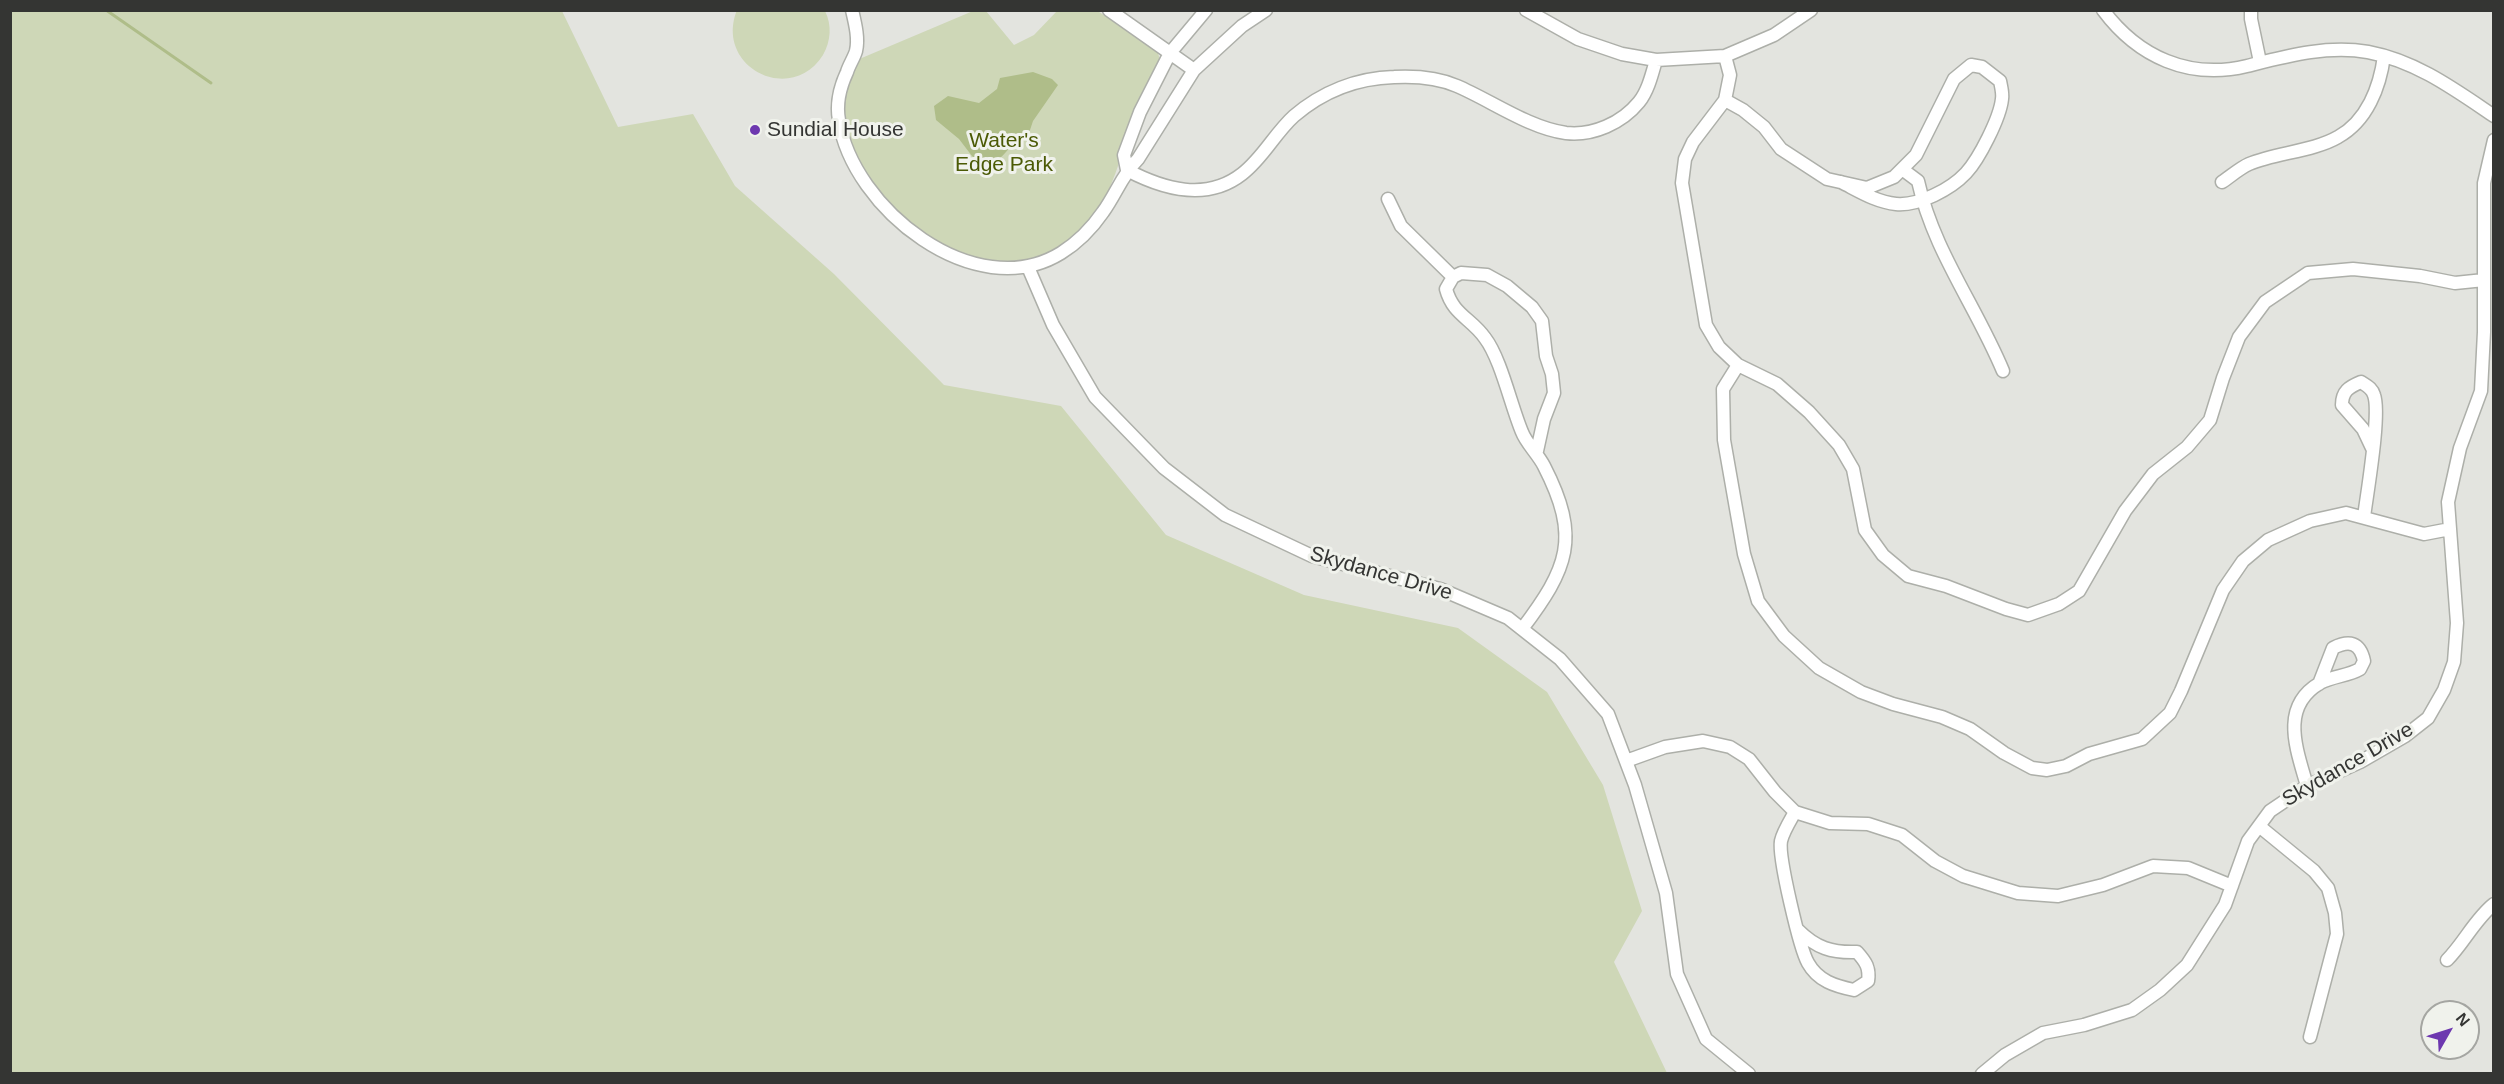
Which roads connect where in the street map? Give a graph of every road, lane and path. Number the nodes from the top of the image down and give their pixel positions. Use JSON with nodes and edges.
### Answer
{"nodes":[{"id":1,"x":852,"y":10,"type":"edge"},
{"id":2,"x":1109,"y":10,"type":"edge"},
{"id":3,"x":1206,"y":10,"type":"edge"},
{"id":4,"x":1266,"y":10,"type":"edge"},
{"id":5,"x":1526,"y":10,"type":"edge"},
{"id":6,"x":1811,"y":10,"type":"edge"},
{"id":7,"x":2103,"y":10,"type":"edge"},
{"id":8,"x":2251,"y":10,"type":"edge"},
{"id":9,"x":1170,"y":53,"type":"junction"},
{"id":10,"x":1725,"y":56,"type":"junction"},
{"id":11,"x":2384,"y":56,"type":"junction"},
{"id":12,"x":1656,"y":60,"type":"junction"},
{"id":13,"x":2260,"y":62,"type":"junction"},
{"id":14,"x":1194,"y":70,"type":"junction"},
{"id":15,"x":1725,"y":100,"type":"junction"},
{"id":16,"x":2493,"y":116,"type":"edge"},
{"id":17,"x":2493,"y":140,"type":"edge"},
{"id":18,"x":1902,"y":169,"type":"junction"},
{"id":19,"x":1127,"y":170,"type":"junction"},
{"id":20,"x":1841,"y":182,"type":"junction"},
{"id":21,"x":2222,"y":182,"type":"dead end"},
{"id":22,"x":1388,"y":199,"type":"dead end"},
{"id":23,"x":1922,"y":200,"type":"junction"},
{"id":24,"x":1028,"y":267,"type":"junction"},
{"id":25,"x":1453,"y":277,"type":"junction"},
{"id":26,"x":2484,"y":280,"type":"junction"},
{"id":27,"x":1738,"y":365,"type":"junction"},
{"id":28,"x":2488,"y":370,"type":"edge"},
{"id":29,"x":2003,"y":371,"type":"dead end"},
{"id":30,"x":2372,"y":448,"type":"junction"},
{"id":31,"x":1537,"y":451,"type":"junction"},
{"id":32,"x":2364,"y":518,"type":"junction"},
{"id":33,"x":2450,"y":529,"type":"junction"},
{"id":34,"x":1522,"y":629,"type":"junction"},
{"id":35,"x":2319,"y":684,"type":"dead end"},
{"id":36,"x":1626,"y":761,"type":"junction"},
{"id":37,"x":2307,"y":786,"type":"junction"},
{"id":38,"x":1795,"y":812,"type":"junction"},
{"id":39,"x":2259,"y":826,"type":"junction"},
{"id":40,"x":2232,"y":886,"type":"junction"},
{"id":41,"x":2493,"y":904,"type":"edge"},
{"id":42,"x":1798,"y":930,"type":"junction"},
{"id":43,"x":2447,"y":960,"type":"dead end"},
{"id":44,"x":2310,"y":1037,"type":"dead end"},
{"id":45,"x":1749,"y":1074,"type":"edge"},
{"id":46,"x":1982,"y":1074,"type":"edge"}],
"edges":[{"from":1,"to":24,"type":"street"},
{"from":2,"to":9,"type":"street"},
{"from":3,"to":9,"type":"street"},
{"from":4,"to":14,"type":"street"},
{"from":5,"to":12,"type":"street"},
{"from":6,"to":10,"type":"street"},
{"from":7,"to":13,"type":"street"},
{"from":8,"to":13,"type":"street"},
{"from":9,"to":14,"type":"street"},
{"from":9,"to":19,"type":"street"},
{"from":10,"to":12,"type":"street"},
{"from":10,"to":15,"type":"street"},
{"from":11,"to":13,"type":"street"},
{"from":11,"to":16,"type":"street"},
{"from":11,"to":21,"type":"street"},
{"from":12,"to":19,"type":"street"},
{"from":14,"to":19,"type":"street"},
{"from":15,"to":20,"type":"street"},
{"from":15,"to":27,"type":"street"},
{"from":17,"to":26,"type":"street","name":"Skydance Drive"},
{"from":18,"to":20,"type":"street"},
{"from":18,"to":23,"type":"street"},
{"from":18,"to":23,"type":"street"},
{"from":19,"to":24,"type":"street"},
{"from":20,"to":23,"type":"street"},
{"from":22,"to":25,"type":"street"},
{"from":23,"to":29,"type":"street"},
{"from":24,"to":34,"type":"street","name":"Skydance Drive"},
{"from":25,"to":31,"type":"street"},
{"from":25,"to":31,"type":"street"},
{"from":26,"to":27,"type":"street"},
{"from":26,"to":28,"type":"street","name":"Skydance Drive"},
{"from":27,"to":32,"type":"street"},
{"from":28,"to":33,"type":"street","name":"Skydance Drive"},
{"from":30,"to":30,"type":"street"},
{"from":30,"to":32,"type":"street"},
{"from":31,"to":34,"type":"street"},
{"from":32,"to":33,"type":"street"},
{"from":33,"to":37,"type":"street","name":"Skydance Drive"},
{"from":34,"to":36,"type":"street","name":"Skydance Drive"},
{"from":35,"to":37,"type":"street"},
{"from":36,"to":38,"type":"street"},
{"from":36,"to":45,"type":"street","name":"Skydance Drive"},
{"from":37,"to":39,"type":"street","name":"Skydance Drive"},
{"from":38,"to":40,"type":"street"},
{"from":38,"to":42,"type":"street"},
{"from":39,"to":40,"type":"street","name":"Skydance Drive"},
{"from":39,"to":44,"type":"street"},
{"from":40,"to":46,"type":"street","name":"Skydance Drive"},
{"from":41,"to":43,"type":"street"},
{"from":42,"to":42,"type":"street"}]}
